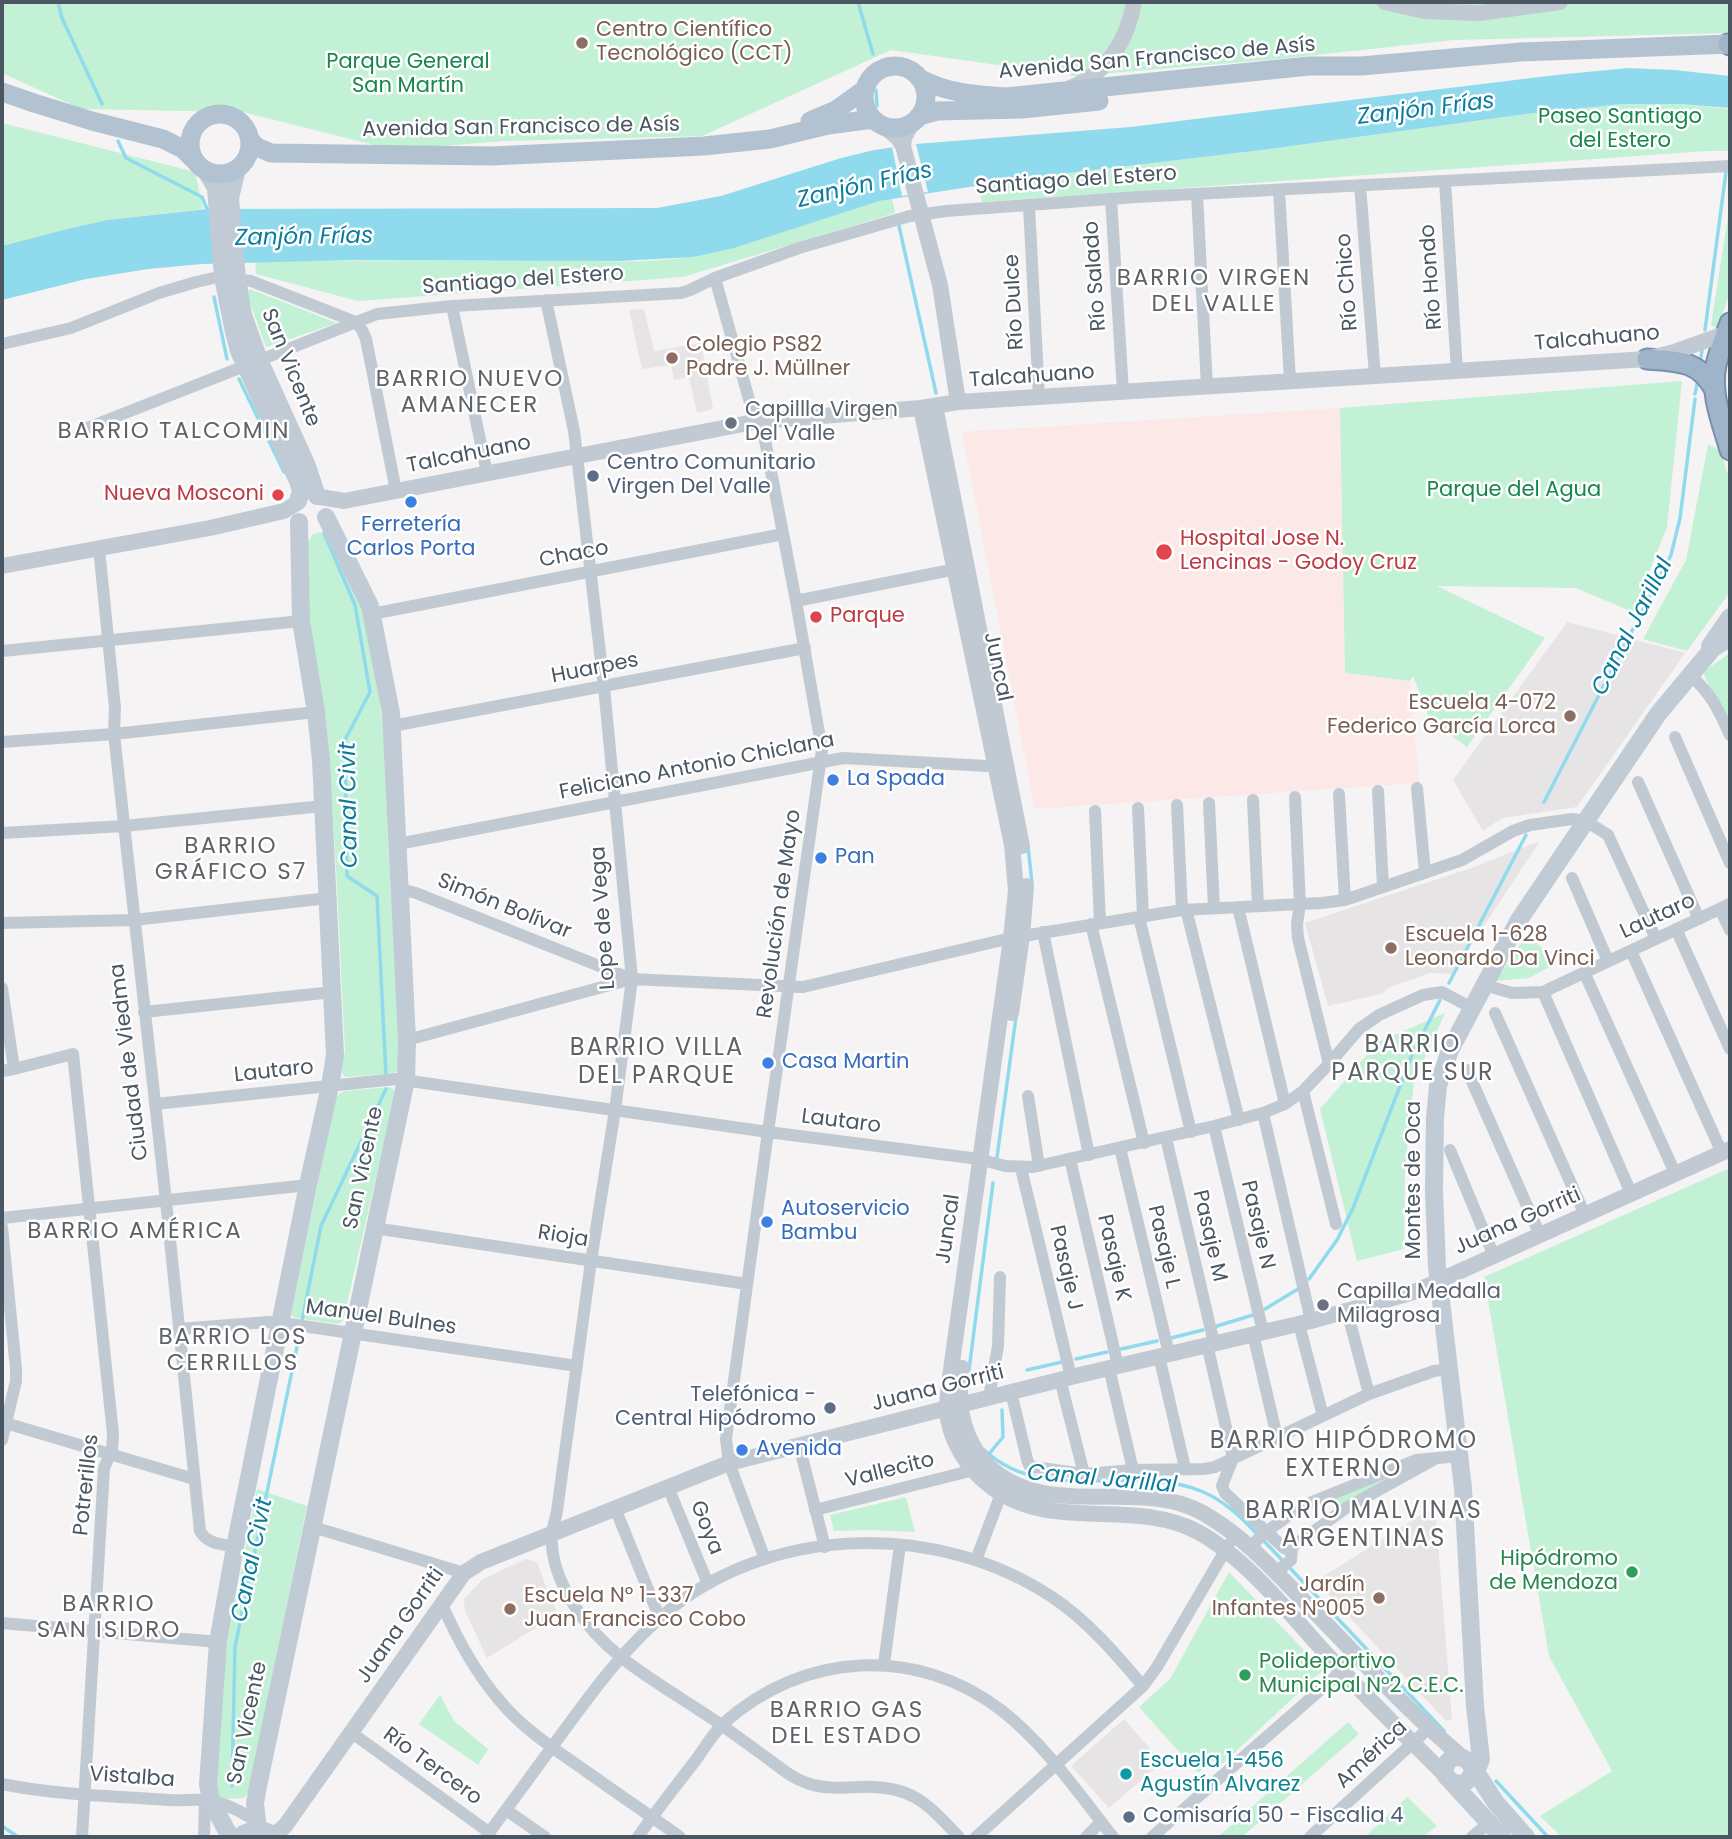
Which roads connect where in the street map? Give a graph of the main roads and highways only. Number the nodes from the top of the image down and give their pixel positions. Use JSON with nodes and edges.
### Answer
{"nodes":[{"id":1,"x":1729,"y":44,"type":"edge"},
{"id":2,"x":1360,"y":66,"type":"junction"},
{"id":3,"x":919,"y":78,"type":"junction"},
{"id":4,"x":864,"y":90,"type":"junction"},
{"id":5,"x":2,"y":92,"type":"edge"},
{"id":6,"x":916,"y":120,"type":"junction"},
{"id":7,"x":878,"y":122,"type":"junction"},
{"id":8,"x":195,"y":128,"type":"junction"},
{"id":9,"x":130,"y":131,"type":"junction"},
{"id":10,"x":251,"y":141,"type":"junction"},
{"id":11,"x":742,"y":142,"type":"junction"},
{"id":12,"x":301,"y":153,"type":"junction"},
{"id":13,"x":200,"y":165,"type":"junction"},
{"id":14,"x":240,"y":167,"type":"junction"},
{"id":15,"x":225,"y":209,"type":"junction"},
{"id":16,"x":1729,"y":330,"type":"edge"},
{"id":17,"x":1647,"y":359,"type":"road end"},
{"id":18,"x":251,"y":363,"type":"junction"},
{"id":19,"x":1715,"y":390,"type":"junction"},
{"id":20,"x":1730,"y":450,"type":"edge"},
{"id":21,"x":319,"y":497,"type":"junction"},
{"id":22,"x":298,"y":511,"type":"junction"},
{"id":23,"x":326,"y":516,"type":"junction"},
{"id":24,"x":1730,"y":617,"type":"edge"},
{"id":25,"x":1730,"y":638,"type":"edge"},
{"id":26,"x":1690,"y":675,"type":"junction"},
{"id":27,"x":1476,"y":1714,"type":"junction"},
{"id":28,"x":1460,"y":1767,"type":"junction"},
{"id":29,"x":266,"y":1831,"type":"edge"},
{"id":30,"x":230,"y":1837,"type":"edge"},
{"id":31,"x":239,"y":1837,"type":"edge"},
{"id":32,"x":1502,"y":1837,"type":"edge"},
{"id":33,"x":1526,"y":1837,"type":"edge"}],
"edges":[{"from":1,"to":2,"type":"main road","name":"Avenida San Francisco de Asís"},
{"from":2,"to":3,"type":"main road","name":"Avenida San Francisco de Asís"},
{"from":2,"to":6,"type":"main road","name":"Avenida San Francisco de Asís"},
{"from":3,"to":4,"type":"main road"},
{"from":3,"to":6,"type":"main road"},
{"from":4,"to":7,"type":"main road"},
{"from":4,"to":11,"type":"main road","name":"Avenida San Francisco de Asís"},
{"from":5,"to":9,"type":"main road","name":"Avenida San Francisco de Asís"},
{"from":6,"to":7,"type":"main road"},
{"from":7,"to":11,"type":"main road","name":"Avenida San Francisco de Asís"},
{"from":8,"to":9,"type":"main road","name":"Avenida San Francisco de Asís"},
{"from":8,"to":10,"type":"main road","name":"Avenida San Francisco de Asís"},
{"from":8,"to":13,"type":"main road"},
{"from":9,"to":13,"type":"main road","name":"Avenida San Francisco de Asís"},
{"from":10,"to":12,"type":"main road","name":"Avenida San Francisco de Asís"},
{"from":10,"to":14,"type":"main road"},
{"from":11,"to":12,"type":"main road","name":"Avenida San Francisco de Asís"},
{"from":12,"to":14,"type":"main road","name":"Avenida San Francisco de Asís"},
{"from":13,"to":14,"type":"main road","name":"Avenida San Francisco de Asís"},
{"from":13,"to":15,"type":"main road","name":"San Vicente"},
{"from":14,"to":15,"type":"main road","name":"San Vicente"},
{"from":15,"to":18,"type":"main road","name":"San Vicente"},
{"from":16,"to":19,"type":"highway"},
{"from":17,"to":19,"type":"highway"},
{"from":18,"to":21,"type":"main road","name":"San Vicente"},
{"from":18,"to":22,"type":"main road","name":"San Vicente"},
{"from":19,"to":20,"type":"highway"},
{"from":21,"to":22,"type":"main road"},
{"from":21,"to":23,"type":"main road"},
{"from":22,"to":23,"type":"main road"},
{"from":22,"to":30,"type":"main road","name":"San Vicente"},
{"from":23,"to":29,"type":"main road","name":"San Vicente"},
{"from":24,"to":26,"type":"main road","name":"Montes de Oca"},
{"from":25,"to":26,"type":"main road","name":"Montes de Oca"},
{"from":26,"to":27,"type":"main road","name":"Montes de Oca"},
{"from":27,"to":28,"type":"main road","name":"Montes de Oca"},
{"from":27,"to":28,"type":"main road","name":"Montes de Oca"},
{"from":28,"to":32,"type":"main road"},
{"from":28,"to":33,"type":"main road"},
{"from":29,"to":31,"type":"main road"}]}
